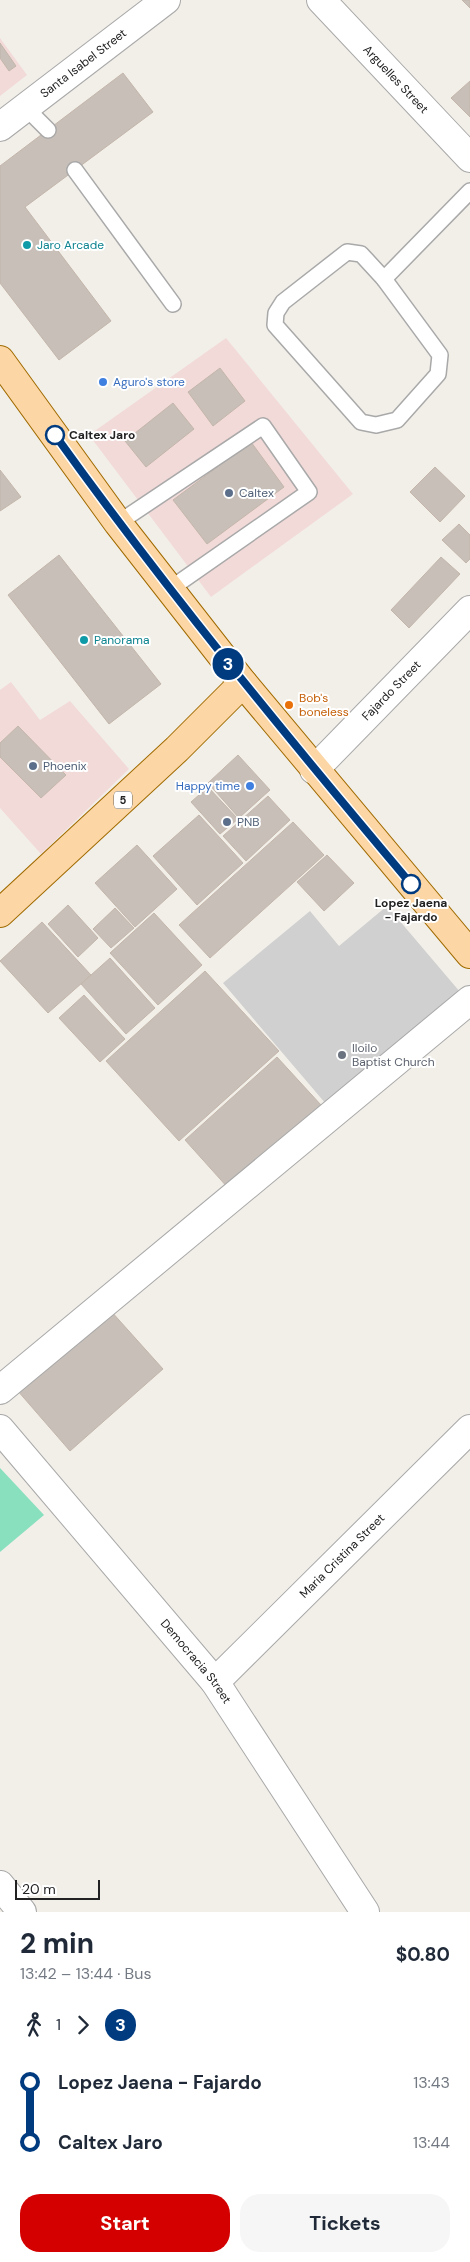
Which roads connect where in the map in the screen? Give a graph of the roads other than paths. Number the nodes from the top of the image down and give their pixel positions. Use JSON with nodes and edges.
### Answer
{"nodes":[{"id":1,"x":166,"y":0,"type":"edge"},
{"id":2,"x":321,"y":0,"type":"edge"},
{"id":3,"x":26,"y":108,"type":"junction"},
{"id":4,"x":0,"y":127,"type":"edge"},
{"id":5,"x":48,"y":130,"type":"dead end"},
{"id":6,"x":470,"y":158,"type":"edge"},
{"id":7,"x":75,"y":170,"type":"dead end"},
{"id":8,"x":470,"y":191,"type":"edge"},
{"id":9,"x":384,"y":278,"type":"junction"},
{"id":10,"x":173,"y":304,"type":"dead end"},
{"id":11,"x":0,"y":360,"type":"edge"},
{"id":12,"x":118,"y":523,"type":"junction"},
{"id":13,"x":170,"y":589,"type":"junction"},
{"id":14,"x":470,"y":610,"type":"edge"},
{"id":15,"x":243,"y":683,"type":"junction"},
{"id":16,"x":314,"y":770,"type":"junction"},
{"id":17,"x":0,"y":913,"type":"edge"},
{"id":18,"x":470,"y":954,"type":"edge"},
{"id":19,"x":470,"y":1000,"type":"edge"},
{"id":20,"x":0,"y":1390,"type":"edge"},
{"id":21,"x":0,"y":1429,"type":"edge"},
{"id":22,"x":470,"y":1429,"type":"edge"},
{"id":23,"x":215,"y":1682,"type":"junction"},
{"id":24,"x":0,"y":1885,"type":"edge"},
{"id":25,"x":22,"y":1912,"type":"edge"},
{"id":26,"x":365,"y":1912,"type":"edge"}],
"edges":[{"from":1,"to":3,"type":"street","name":"Santa Isabel Street"},
{"from":2,"to":6,"type":"street","name":"Arguelles Street"},
{"from":3,"to":4,"type":"street","name":"Santa Isabel Street"},
{"from":3,"to":5,"type":"lane"},
{"from":7,"to":10,"type":"lane"},
{"from":8,"to":9,"type":"lane"},
{"from":9,"to":9,"type":"lane"},
{"from":11,"to":12,"type":"main road"},
{"from":12,"to":13,"type":"main road"},
{"from":12,"to":13,"type":"lane"},
{"from":13,"to":15,"type":"main road"},
{"from":14,"to":16,"type":"street","name":"Fajardo Street"},
{"from":15,"to":16,"type":"main road"},
{"from":15,"to":17,"type":"main road","number":"5"},
{"from":16,"to":18,"type":"main road"},
{"from":19,"to":20,"type":"street"},
{"from":21,"to":23,"type":"street","name":"Democracia Street"},
{"from":22,"to":23,"type":"street","name":"Maria Cristina Street"},
{"from":23,"to":26,"type":"street","name":"Democracia Street"},
{"from":24,"to":25,"type":"street"}]}
